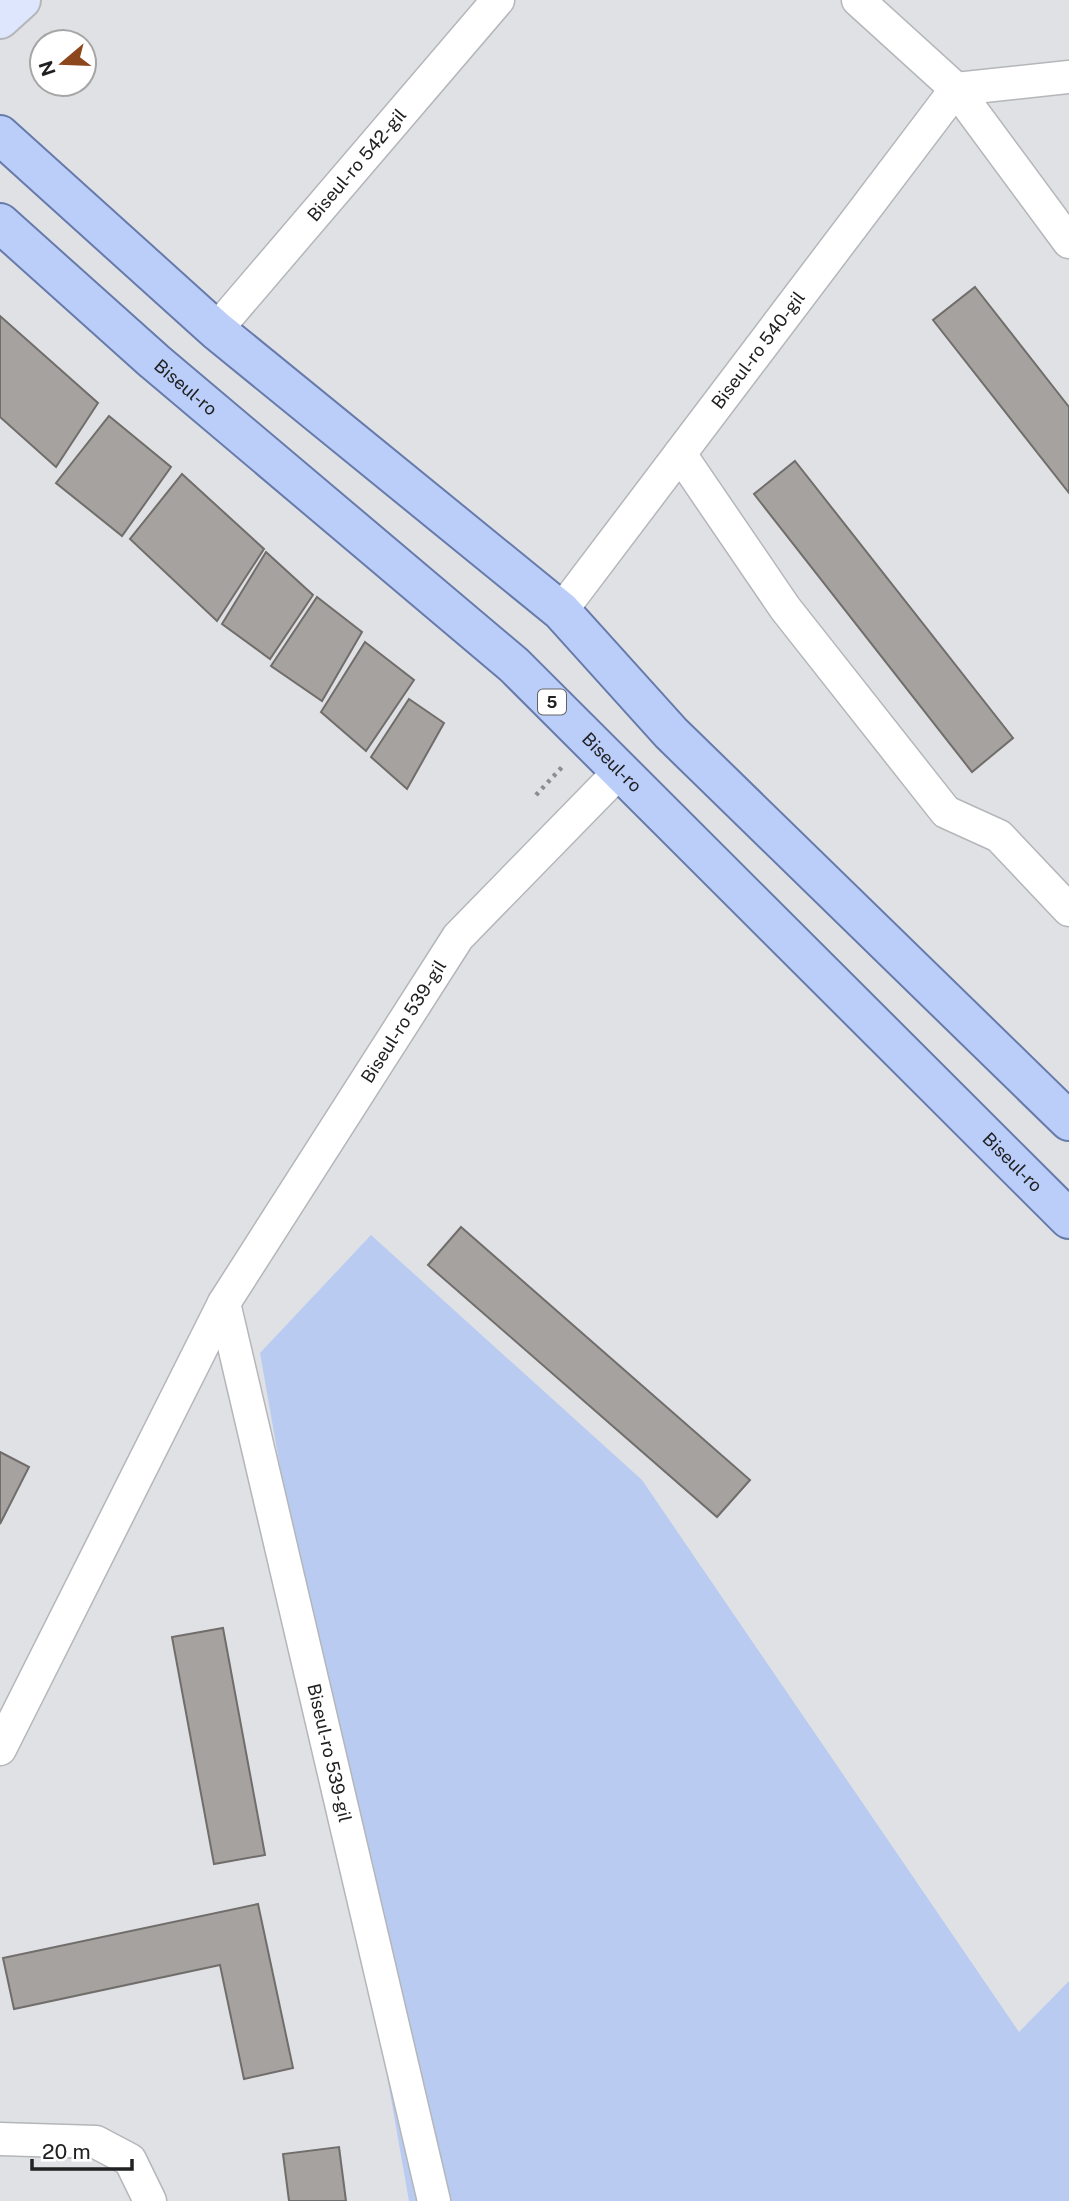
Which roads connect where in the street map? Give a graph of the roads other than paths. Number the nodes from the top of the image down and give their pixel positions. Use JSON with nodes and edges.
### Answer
{"nodes":[{"id":1,"x":21,"y":0,"type":"edge"},
{"id":2,"x":498,"y":0,"type":"edge"},
{"id":3,"x":858,"y":0,"type":"edge"},
{"id":4,"x":0,"y":19,"type":"edge"},
{"id":5,"x":1069,"y":77,"type":"edge"},
{"id":6,"x":957,"y":89,"type":"junction"},
{"id":7,"x":0,"y":135,"type":"edge"},
{"id":8,"x":0,"y":223,"type":"edge"},
{"id":9,"x":1069,"y":242,"type":"edge"},
{"id":10,"x":216,"y":330,"type":"junction"},
{"id":11,"x":680,"y":454,"type":"junction"},
{"id":12,"x":561,"y":611,"type":"junction"},
{"id":13,"x":620,"y":771,"type":"junction"},
{"id":14,"x":1069,"y":910,"type":"edge"},
{"id":15,"x":1069,"y":1121,"type":"edge"},
{"id":16,"x":1069,"y":1219,"type":"edge"},
{"id":17,"x":224,"y":1303,"type":"junction"},
{"id":18,"x":2,"y":1741,"type":"edge"},
{"id":19,"x":0,"y":2139,"type":"edge"},
{"id":20,"x":150,"y":2201,"type":"edge"},
{"id":21,"x":434,"y":2201,"type":"edge"}],
"edges":[{"from":1,"to":4,"type":"street"},
{"from":2,"to":10,"type":"street","name":"Biseul-ro 542-gil"},
{"from":3,"to":6,"type":"street"},
{"from":5,"to":6,"type":"street"},
{"from":6,"to":9,"type":"street"},
{"from":6,"to":11,"type":"street","name":"Biseul-ro 540-gil"},
{"from":7,"to":10,"type":"main road"},
{"from":8,"to":13,"type":"main road","name":"Biseul-ro","number":"5"},
{"from":10,"to":12,"type":"main road"},
{"from":11,"to":12,"type":"street","name":"Biseul-ro 540-gil"},
{"from":11,"to":14,"type":"street"},
{"from":12,"to":15,"type":"main road"},
{"from":13,"to":16,"type":"main road","name":"Biseul-ro","number":"5"},
{"from":13,"to":17,"type":"street","name":"Biseul-ro 539-gil"},
{"from":17,"to":18,"type":"street","name":"Biseul-ro 539-gil"},
{"from":17,"to":21,"type":"street","name":"Biseul-ro 539-gil"},
{"from":19,"to":20,"type":"street"}]}
